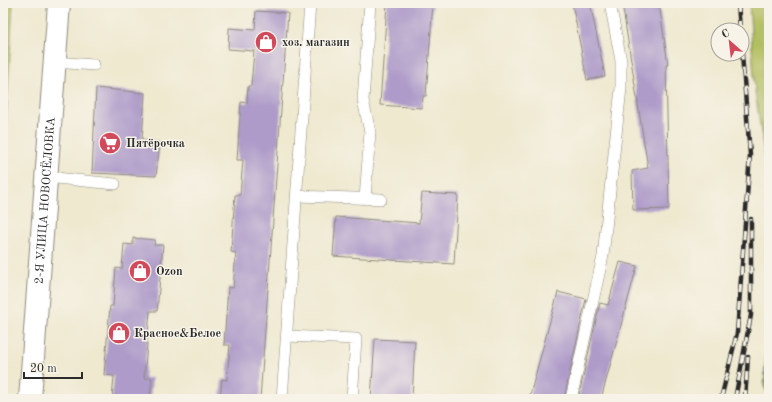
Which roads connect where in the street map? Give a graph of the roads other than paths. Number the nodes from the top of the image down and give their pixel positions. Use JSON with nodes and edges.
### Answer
{"nodes":[{"id":1,"x":59,"y":3,"type":"edge"},
{"id":2,"x":310,"y":3,"type":"edge"},
{"id":3,"x":370,"y":3,"type":"edge"},
{"id":4,"x":610,"y":3,"type":"edge"},
{"id":5,"x":55,"y":62,"type":"junction"},
{"id":6,"x":94,"y":65,"type":"dead end"},
{"id":7,"x":46,"y":177,"type":"junction"},
{"id":8,"x":114,"y":184,"type":"dead end"},
{"id":9,"x":297,"y":196,"type":"junction"},
{"id":10,"x":365,"y":199,"type":"junction"},
{"id":11,"x":381,"y":199,"type":"dead end"},
{"id":12,"x":287,"y":336,"type":"junction"},
{"id":13,"x":30,"y":399,"type":"edge"},
{"id":14,"x":282,"y":399,"type":"edge"},
{"id":15,"x":352,"y":399,"type":"edge"},
{"id":16,"x":571,"y":399,"type":"edge"}],
"edges":[{"from":1,"to":5,"type":"main road","name":"2-Я УЛИЦА НОВОСЁЛОВКА"},
{"from":2,"to":9,"type":"lane"},
{"from":3,"to":10,"type":"lane"},
{"from":4,"to":16,"type":"lane"},
{"from":5,"to":6,"type":"lane"},
{"from":5,"to":7,"type":"main road","name":"2-Я УЛИЦА НОВОСЁЛОВКА"},
{"from":7,"to":8,"type":"lane"},
{"from":7,"to":13,"type":"main road","name":"2-Я УЛИЦА НОВОСЁЛОВКА"},
{"from":9,"to":10,"type":"lane"},
{"from":9,"to":12,"type":"lane"},
{"from":10,"to":11,"type":"lane"},
{"from":12,"to":14,"type":"lane"},
{"from":12,"to":15,"type":"lane"}]}
